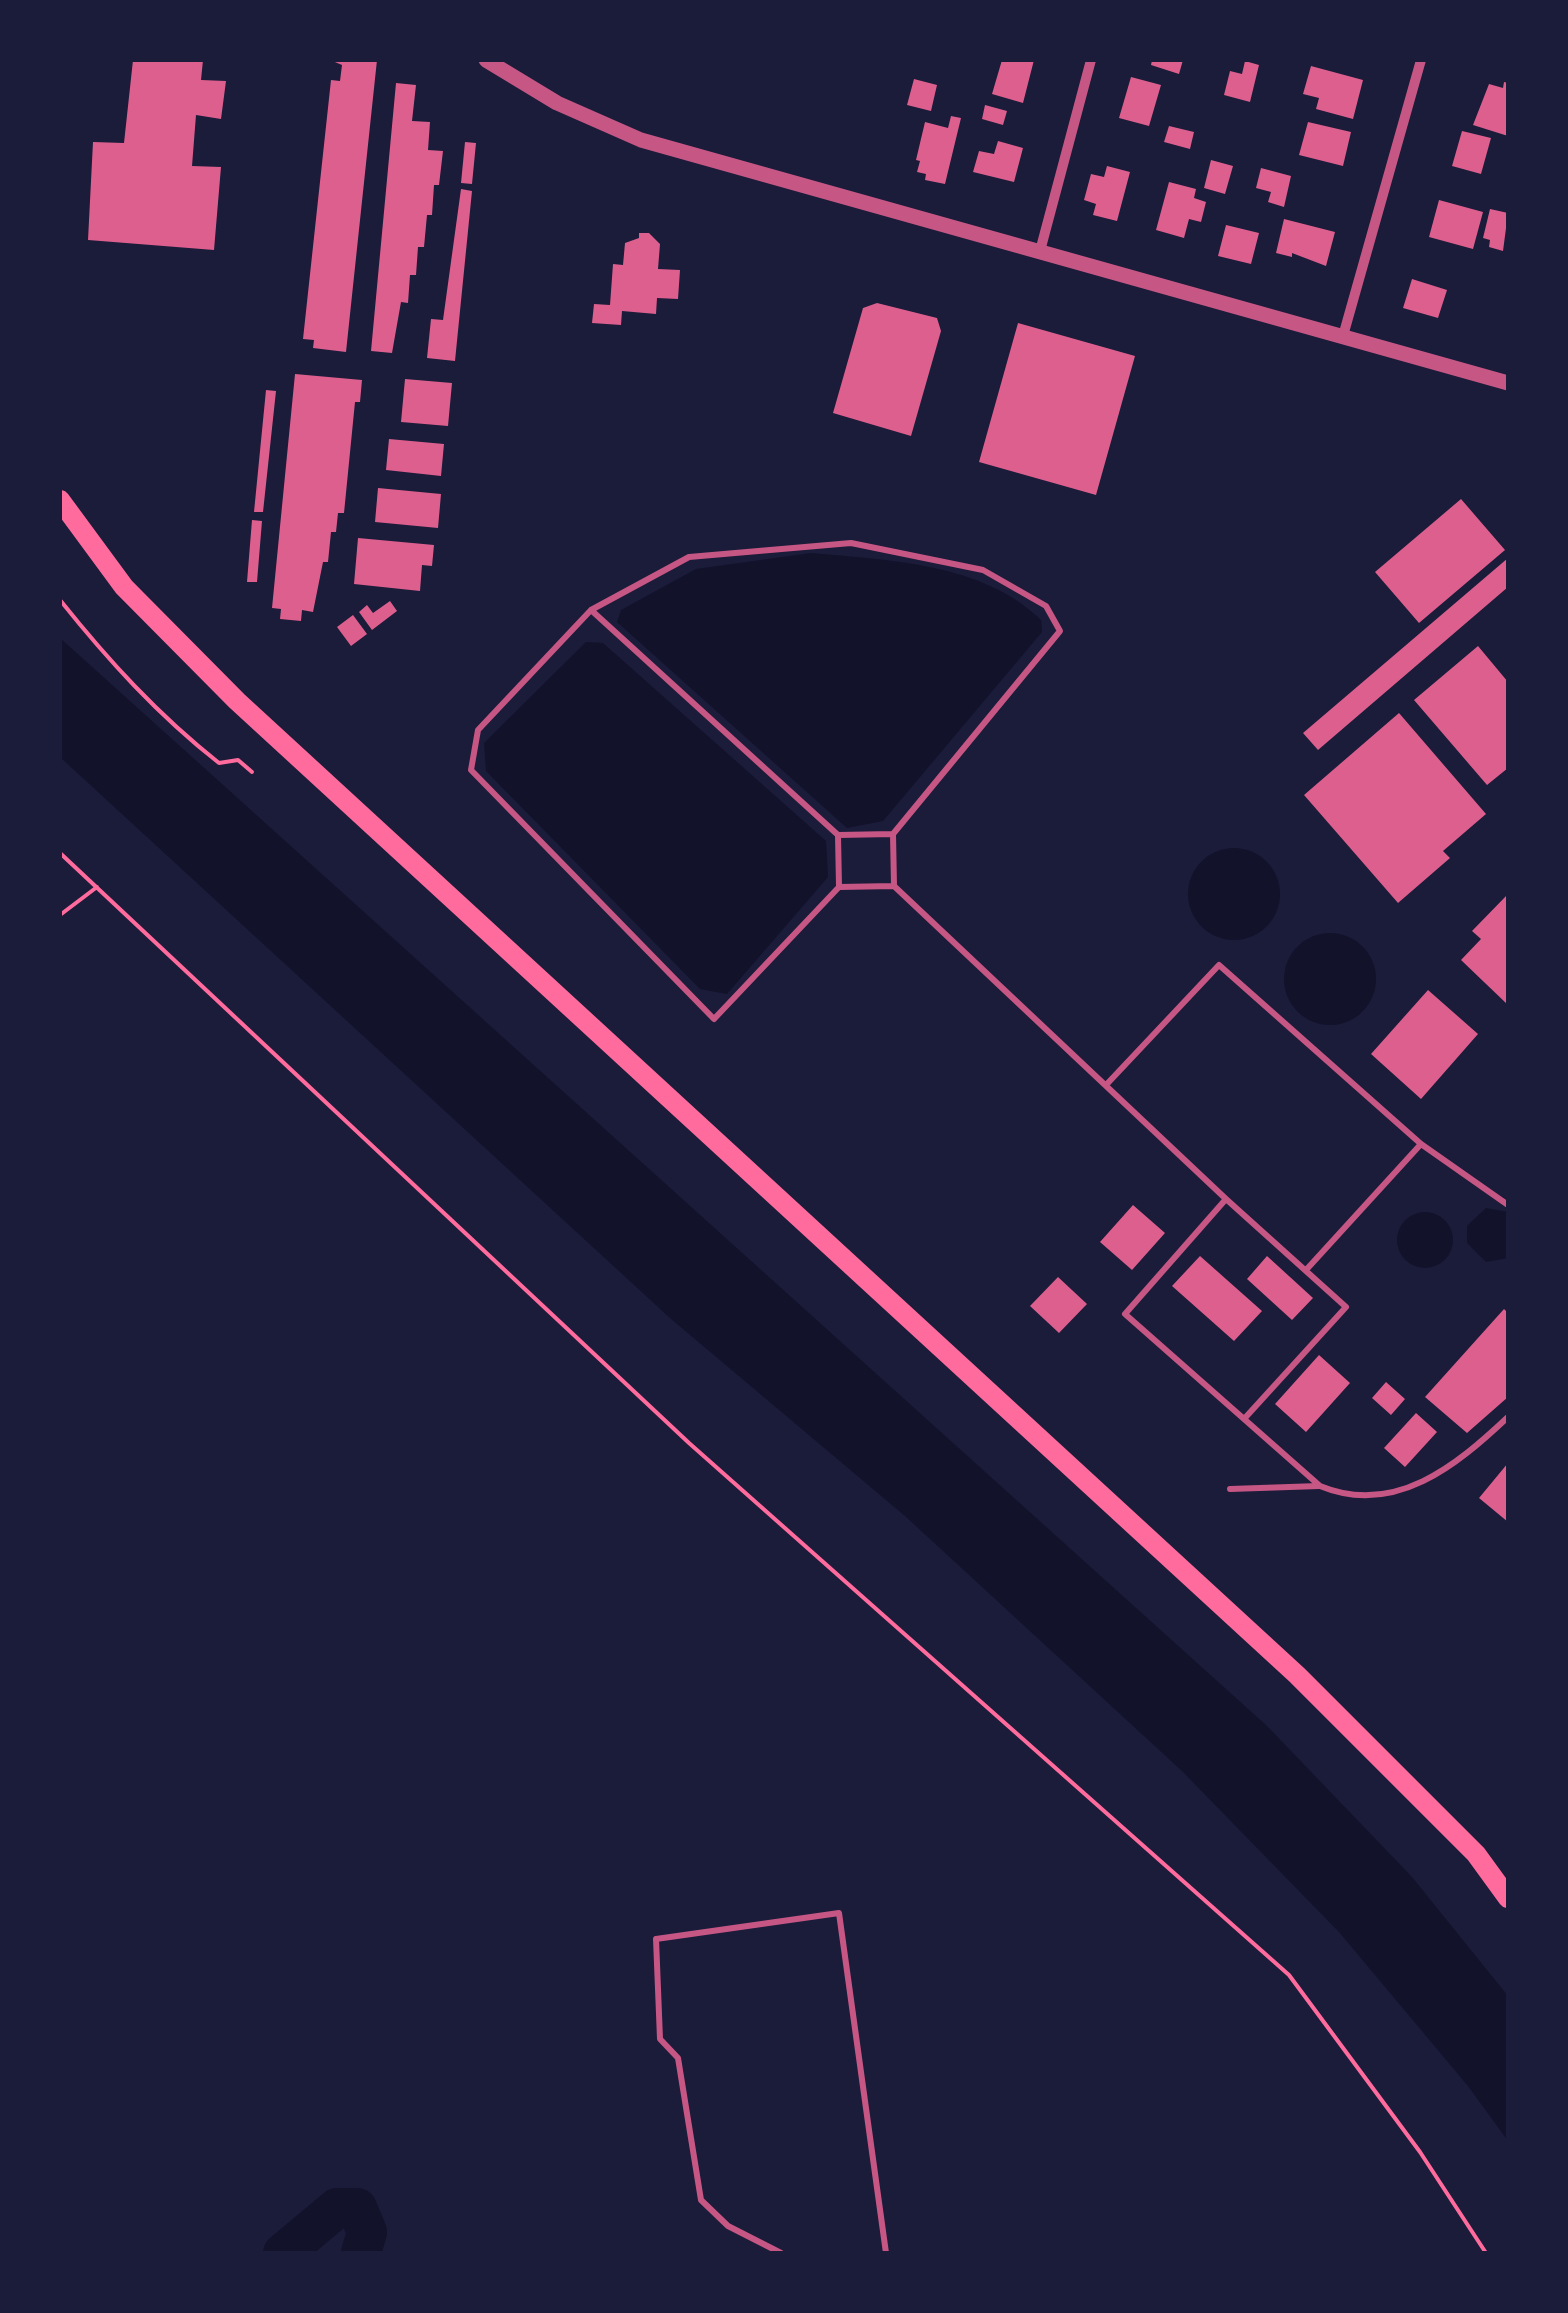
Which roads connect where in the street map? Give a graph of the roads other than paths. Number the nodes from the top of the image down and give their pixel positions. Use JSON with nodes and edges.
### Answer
{"nodes":[{"id":1,"x":486,"y":60,"type":"edge"},
{"id":2,"x":1092,"y":60,"type":"edge"},
{"id":3,"x":1421,"y":60,"type":"edge"},
{"id":4,"x":1040,"y":251,"type":"junction"},
{"id":5,"x":1343,"y":336,"type":"junction"},
{"id":6,"x":1508,"y":383,"type":"edge"},
{"id":7,"x":60,"y":500,"type":"edge"},
{"id":8,"x":591,"y":610,"type":"junction"},
{"id":9,"x":892,"y":834,"type":"junction"},
{"id":10,"x":838,"y":836,"type":"junction"},
{"id":11,"x":839,"y":886,"type":"junction"},
{"id":12,"x":894,"y":886,"type":"junction"},
{"id":13,"x":1106,"y":1085,"type":"junction"},
{"id":14,"x":1420,"y":1144,"type":"junction"},
{"id":15,"x":1226,"y":1199,"type":"junction"},
{"id":16,"x":1508,"y":1205,"type":"edge"},
{"id":17,"x":1306,"y":1270,"type":"junction"},
{"id":18,"x":1508,"y":1418,"type":"edge"},
{"id":19,"x":1244,"y":1419,"type":"junction"},
{"id":20,"x":1320,"y":1486,"type":"junction"},
{"id":21,"x":1230,"y":1489,"type":"dead end"},
{"id":22,"x":1508,"y":1898,"type":"edge"},
{"id":23,"x":781,"y":2253,"type":"edge"},
{"id":24,"x":886,"y":2253,"type":"edge"}],
"edges":[{"from":1,"to":4,"type":"street"},
{"from":2,"to":4,"type":"street"},
{"from":3,"to":5,"type":"street"},
{"from":4,"to":5,"type":"street"},
{"from":5,"to":6,"type":"street"},
{"from":7,"to":22,"type":"highway"},
{"from":8,"to":9,"type":"lane"},
{"from":8,"to":10,"type":"lane"},
{"from":8,"to":11,"type":"lane"},
{"from":9,"to":10,"type":"lane"},
{"from":9,"to":12,"type":"lane"},
{"from":10,"to":11,"type":"lane"},
{"from":11,"to":12,"type":"lane"},
{"from":12,"to":13,"type":"lane"},
{"from":13,"to":14,"type":"lane"},
{"from":13,"to":15,"type":"lane"},
{"from":14,"to":16,"type":"lane"},
{"from":14,"to":17,"type":"lane"},
{"from":15,"to":17,"type":"lane"},
{"from":15,"to":19,"type":"lane"},
{"from":17,"to":19,"type":"lane"},
{"from":18,"to":20,"type":"lane"},
{"from":19,"to":20,"type":"lane"},
{"from":20,"to":21,"type":"lane"},
{"from":23,"to":24,"type":"lane"}]}
